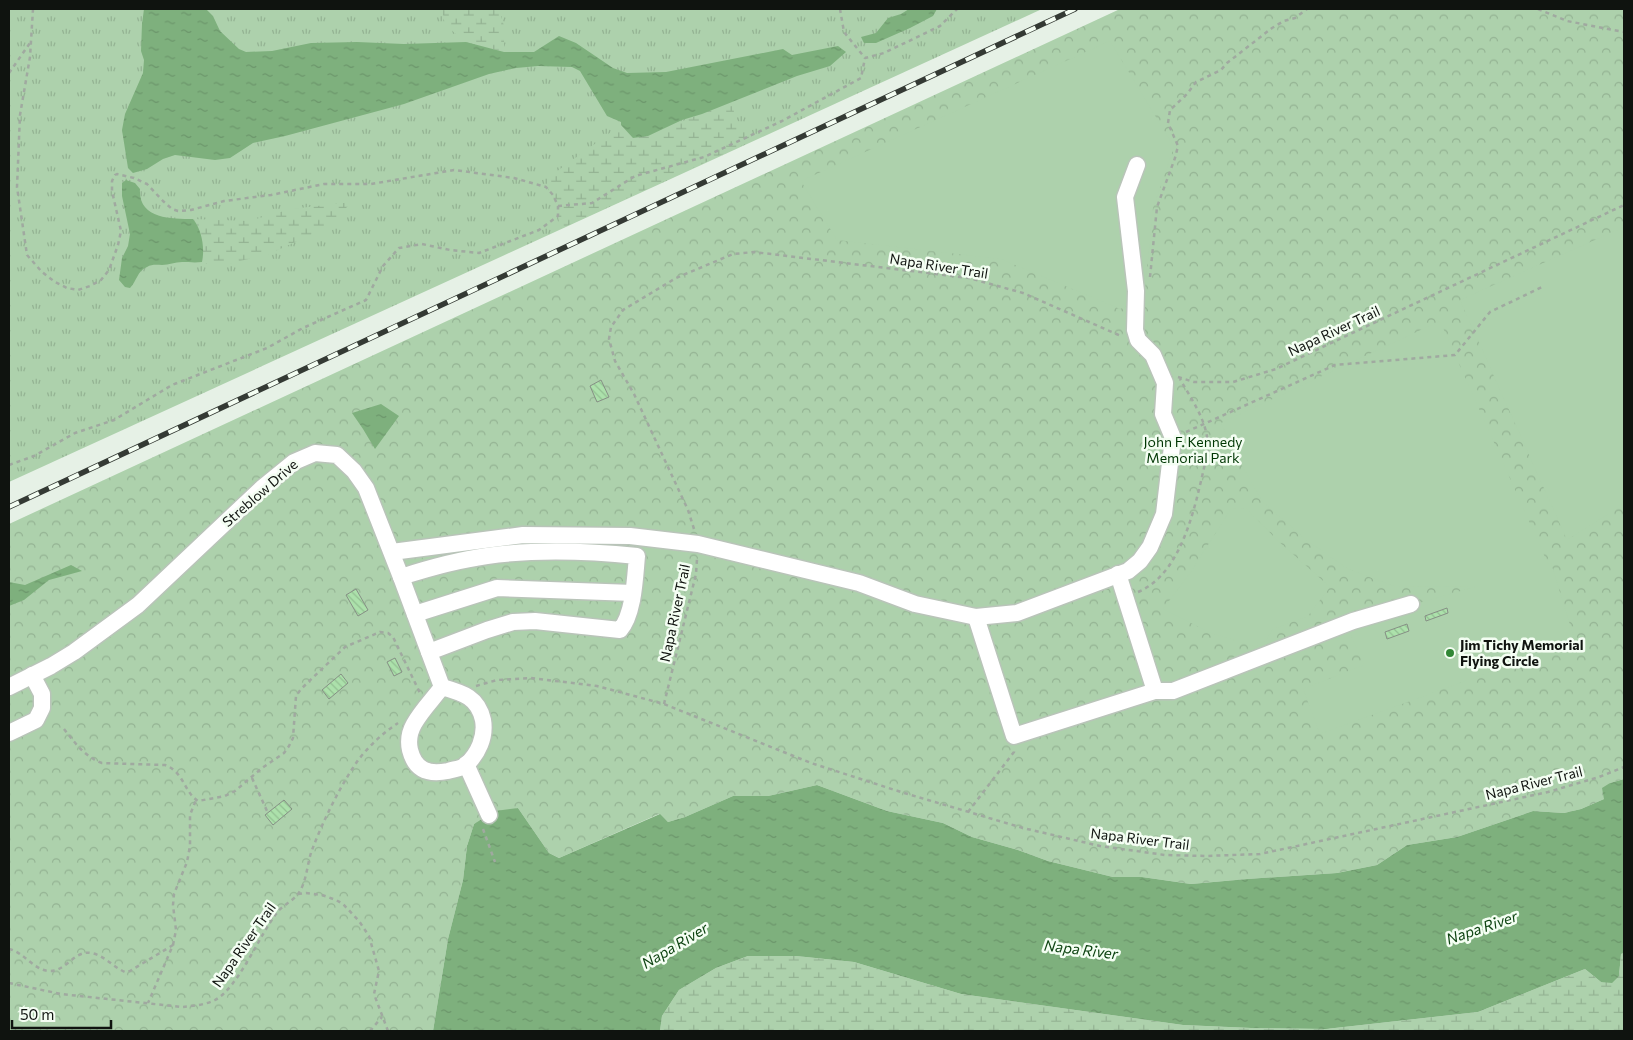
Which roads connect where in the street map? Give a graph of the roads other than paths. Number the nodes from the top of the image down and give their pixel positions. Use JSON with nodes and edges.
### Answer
{"nodes":[{"id":1,"x":1137,"y":165,"type":"dead end"},
{"id":2,"x":392,"y":552,"type":"junction"},
{"id":3,"x":1118,"y":574,"type":"junction"},
{"id":4,"x":402,"y":577,"type":"junction"},
{"id":5,"x":633,"y":593,"type":"junction"},
{"id":6,"x":1411,"y":604,"type":"dead end"},
{"id":7,"x":415,"y":614,"type":"junction"},
{"id":8,"x":976,"y":617,"type":"junction"},
{"id":9,"x":429,"y":652,"type":"junction"},
{"id":10,"x":32,"y":675,"type":"junction"},
{"id":11,"x":9,"y":687,"type":"edge"},
{"id":12,"x":442,"y":687,"type":"junction"},
{"id":13,"x":1155,"y":692,"type":"junction"},
{"id":14,"x":9,"y":733,"type":"edge"},
{"id":15,"x":466,"y":764,"type":"junction"},
{"id":16,"x":489,"y":815,"type":"dead end"}],
"edges":[{"from":1,"to":3,"type":"street"},
{"from":2,"to":4,"type":"street","name":"Streblow Drive"},
{"from":2,"to":8,"type":"street"},
{"from":2,"to":10,"type":"street","name":"Streblow Drive"},
{"from":3,"to":8,"type":"street"},
{"from":3,"to":13,"type":"street"},
{"from":4,"to":5,"type":"street"},
{"from":4,"to":7,"type":"street","name":"Streblow Drive"},
{"from":5,"to":7,"type":"street"},
{"from":5,"to":9,"type":"street"},
{"from":6,"to":13,"type":"street"},
{"from":7,"to":9,"type":"street","name":"Streblow Drive"},
{"from":8,"to":13,"type":"street"},
{"from":9,"to":12,"type":"street","name":"Streblow Drive"},
{"from":10,"to":11,"type":"street","name":"Streblow Drive"},
{"from":10,"to":14,"type":"street"},
{"from":12,"to":15,"type":"street"},
{"from":12,"to":15,"type":"street"},
{"from":15,"to":16,"type":"street"}]}
